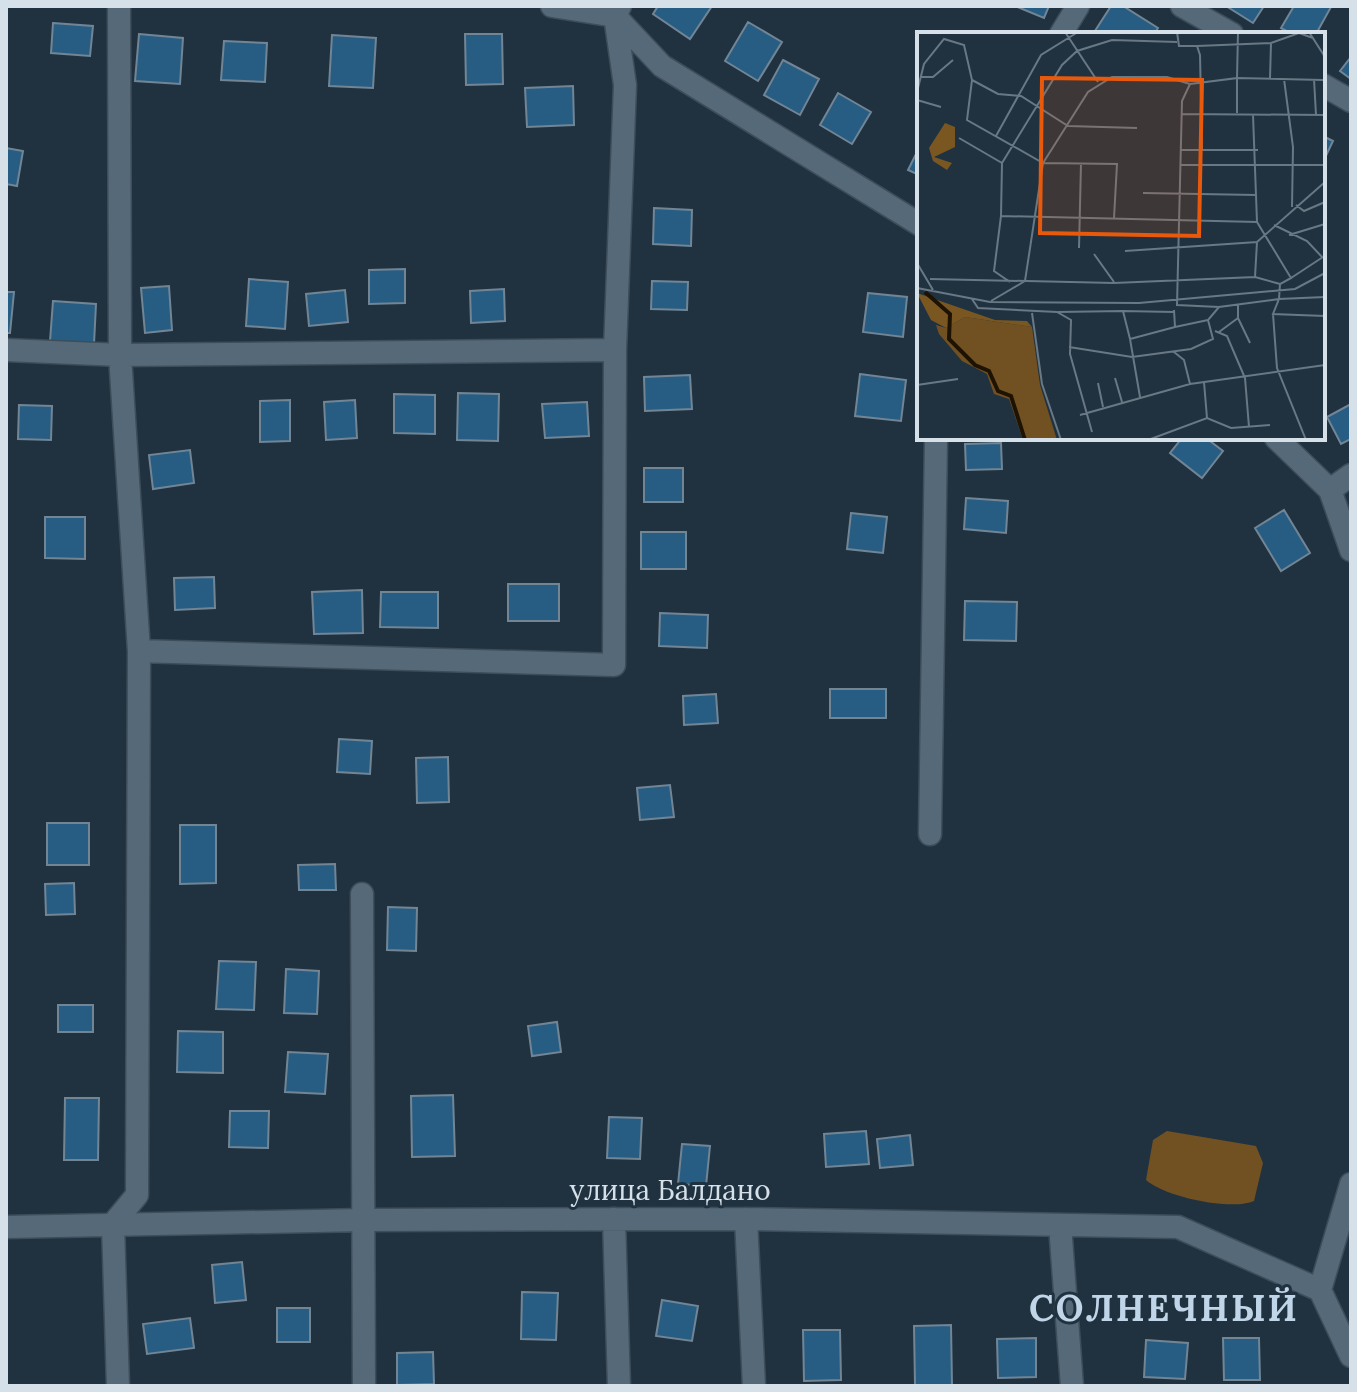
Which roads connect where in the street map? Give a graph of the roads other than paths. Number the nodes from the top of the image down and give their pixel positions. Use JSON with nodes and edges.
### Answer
{"nodes":[{"id":1,"x":119,"y":6,"type":"edge"},
{"id":2,"x":552,"y":6,"type":"edge"},
{"id":3,"x":1078,"y":6,"type":"edge"},
{"id":4,"x":1182,"y":6,"type":"edge"},
{"id":5,"x":618,"y":11,"type":"edge"},
{"id":6,"x":1062,"y":32,"type":"edge"},
{"id":7,"x":1228,"y":32,"type":"edge"},
{"id":8,"x":1325,"y":86,"type":"edge"},
{"id":9,"x":1351,"y":101,"type":"edge"},
{"id":10,"x":917,"y":223,"type":"edge"},
{"id":11,"x":6,"y":350,"type":"edge"},
{"id":12,"x":615,"y":350,"type":"junction"},
{"id":13,"x":120,"y":355,"type":"junction"},
{"id":14,"x":936,"y":440,"type":"edge"},
{"id":15,"x":1278,"y":440,"type":"edge"},
{"id":16,"x":1351,"y":475,"type":"edge"},
{"id":17,"x":1330,"y":490,"type":"junction"},
{"id":18,"x":1351,"y":550,"type":"edge"},
{"id":19,"x":139,"y":651,"type":"junction"},
{"id":20,"x":930,"y":834,"type":"dead end"},
{"id":21,"x":362,"y":894,"type":"dead end"},
{"id":22,"x":1351,"y":1184,"type":"edge"},
{"id":23,"x":614,"y":1219,"type":"junction"},
{"id":24,"x":746,"y":1219,"type":"junction"},
{"id":25,"x":363,"y":1220,"type":"junction"},
{"id":26,"x":113,"y":1224,"type":"junction"},
{"id":27,"x":1060,"y":1225,"type":"junction"},
{"id":28,"x":6,"y":1227,"type":"edge"},
{"id":29,"x":1320,"y":1290,"type":"junction"},
{"id":30,"x":1351,"y":1356,"type":"edge"},
{"id":31,"x":118,"y":1386,"type":"edge"},
{"id":32,"x":364,"y":1386,"type":"edge"},
{"id":33,"x":619,"y":1386,"type":"edge"},
{"id":34,"x":754,"y":1386,"type":"edge"},
{"id":35,"x":1072,"y":1386,"type":"edge"}],
"edges":[{"from":1,"to":13,"type":"street"},
{"from":2,"to":5,"type":"street"},
{"from":3,"to":6,"type":"street"},
{"from":4,"to":7,"type":"street"},
{"from":5,"to":10,"type":"street"},
{"from":5,"to":12,"type":"street"},
{"from":8,"to":9,"type":"street"},
{"from":11,"to":13,"type":"street"},
{"from":12,"to":13,"type":"street"},
{"from":12,"to":19,"type":"street"},
{"from":13,"to":19,"type":"street"},
{"from":14,"to":20,"type":"street"},
{"from":15,"to":17,"type":"street"},
{"from":16,"to":17,"type":"street"},
{"from":17,"to":18,"type":"street"},
{"from":19,"to":26,"type":"street"},
{"from":21,"to":25,"type":"street"},
{"from":22,"to":29,"type":"street"},
{"from":23,"to":24,"type":"street","name":"улица Балдано"},
{"from":23,"to":25,"type":"street","name":"улица Балдано"},
{"from":23,"to":33,"type":"street"},
{"from":24,"to":27,"type":"street","name":"улица Балдано"},
{"from":24,"to":34,"type":"street"},
{"from":25,"to":26,"type":"street","name":"улица Балдано"},
{"from":25,"to":32,"type":"street"},
{"from":26,"to":28,"type":"street","name":"улица Балдано"},
{"from":26,"to":31,"type":"street"},
{"from":27,"to":29,"type":"street","name":"улица Балдано"},
{"from":27,"to":35,"type":"street"},
{"from":29,"to":30,"type":"street"}]}
